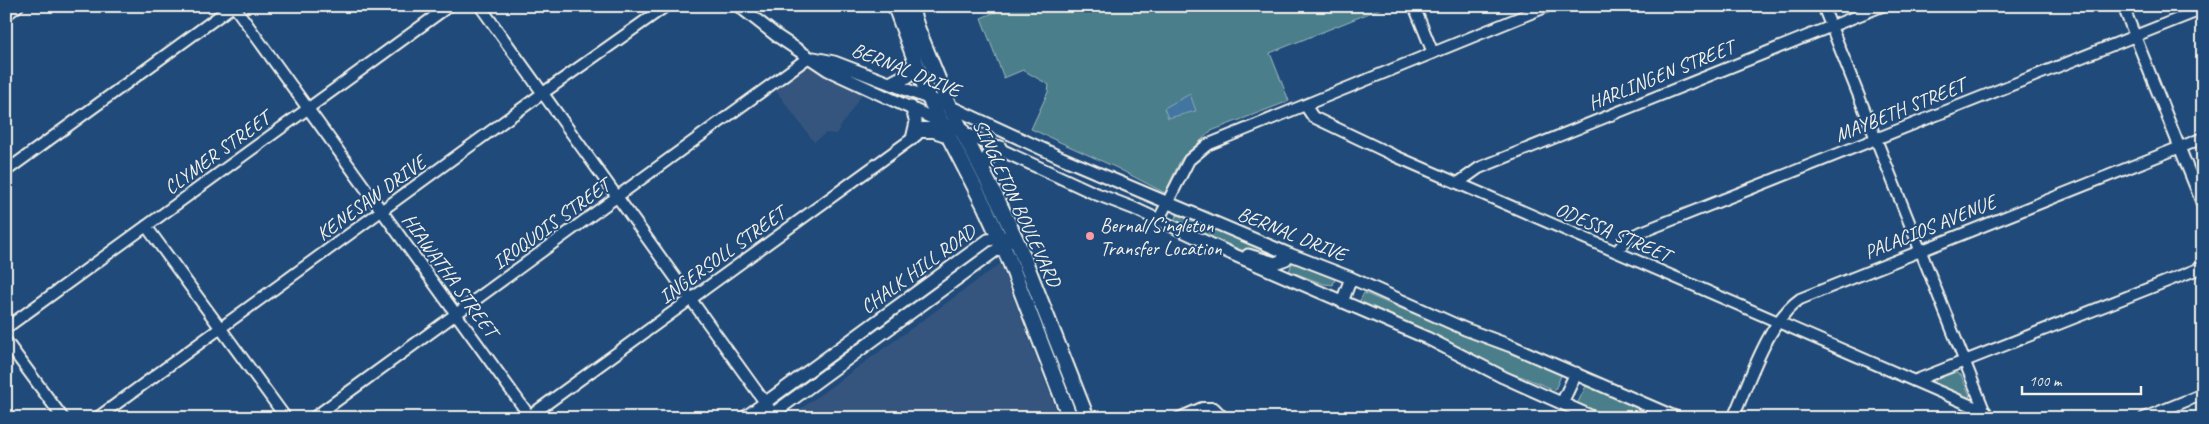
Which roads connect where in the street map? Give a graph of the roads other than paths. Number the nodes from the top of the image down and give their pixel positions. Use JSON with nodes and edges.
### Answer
{"nodes":[{"id":1,"x":18,"y":6,"type":"edge"},
{"id":2,"x":234,"y":6,"type":"edge"},
{"id":3,"x":449,"y":6,"type":"edge"},
{"id":4,"x":480,"y":6,"type":"edge"},
{"id":5,"x":666,"y":6,"type":"edge"},
{"id":6,"x":739,"y":6,"type":"edge"},
{"id":7,"x":895,"y":6,"type":"edge"},
{"id":8,"x":910,"y":6,"type":"edge"},
{"id":9,"x":1414,"y":6,"type":"edge"},
{"id":10,"x":1548,"y":6,"type":"edge"},
{"id":11,"x":1823,"y":6,"type":"edge"},
{"id":12,"x":1882,"y":6,"type":"edge"},
{"id":13,"x":2123,"y":6,"type":"edge"},
{"id":14,"x":2203,"y":9,"type":"edge"},
{"id":15,"x":6,"y":15,"type":"edge"},
{"id":16,"x":1831,"y":26,"type":"junction"},
{"id":17,"x":2135,"y":37,"type":"junction"},
{"id":18,"x":1433,"y":53,"type":"junction"},
{"id":19,"x":809,"y":57,"type":"junction"},
{"id":20,"x":915,"y":63,"type":"junction"},
{"id":21,"x":893,"y":84,"type":"junction"},
{"id":22,"x":542,"y":93,"type":"junction"},
{"id":23,"x":929,"y":98,"type":"junction"},
{"id":24,"x":1305,"y":105,"type":"junction"},
{"id":25,"x":949,"y":106,"type":"junction"},
{"id":26,"x":910,"y":107,"type":"junction"},
{"id":27,"x":307,"y":109,"type":"junction"},
{"id":28,"x":937,"y":119,"type":"junction"},
{"id":29,"x":960,"y":130,"type":"junction"},
{"id":30,"x":917,"y":134,"type":"junction"},
{"id":31,"x":946,"y":134,"type":"junction"},
{"id":32,"x":1876,"y":138,"type":"junction"},
{"id":33,"x":2203,"y":138,"type":"edge"},
{"id":34,"x":1000,"y":148,"type":"junction"},
{"id":35,"x":2179,"y":148,"type":"junction"},
{"id":36,"x":982,"y":170,"type":"junction"},
{"id":37,"x":6,"y":171,"type":"edge"},
{"id":38,"x":1458,"y":183,"type":"junction"},
{"id":39,"x":617,"y":198,"type":"junction"},
{"id":40,"x":1169,"y":202,"type":"junction"},
{"id":41,"x":2203,"y":206,"type":"edge"},
{"id":42,"x":382,"y":212,"type":"junction"},
{"id":43,"x":1158,"y":221,"type":"junction"},
{"id":44,"x":146,"y":226,"type":"junction"},
{"id":45,"x":1015,"y":236,"type":"junction"},
{"id":46,"x":1000,"y":241,"type":"junction"},
{"id":47,"x":1920,"y":250,"type":"junction"},
{"id":48,"x":1616,"y":252,"type":"junction"},
{"id":49,"x":1232,"y":254,"type":"junction"},
{"id":50,"x":1288,"y":254,"type":"junction"},
{"id":51,"x":2203,"y":267,"type":"edge"},
{"id":52,"x":1352,"y":278,"type":"junction"},
{"id":53,"x":691,"y":298,"type":"junction"},
{"id":54,"x":1342,"y":302,"type":"junction"},
{"id":55,"x":457,"y":314,"type":"junction"},
{"id":56,"x":1778,"y":321,"type":"junction"},
{"id":57,"x":6,"y":328,"type":"edge"},
{"id":58,"x":220,"y":328,"type":"junction"},
{"id":59,"x":6,"y":341,"type":"edge"},
{"id":60,"x":1964,"y":361,"type":"junction"},
{"id":61,"x":1576,"y":373,"type":"junction"},
{"id":62,"x":1914,"y":382,"type":"junction"},
{"id":63,"x":2203,"y":394,"type":"edge"},
{"id":64,"x":765,"y":402,"type":"junction"},
{"id":65,"x":1562,"y":403,"type":"junction"},
{"id":66,"x":1987,"y":415,"type":"edge"},
{"id":67,"x":770,"y":416,"type":"edge"},
{"id":68,"x":529,"y":417,"type":"edge"},
{"id":69,"x":63,"y":418,"type":"edge"},
{"id":70,"x":97,"y":418,"type":"edge"},
{"id":71,"x":286,"y":418,"type":"edge"},
{"id":72,"x":313,"y":418,"type":"edge"},
{"id":73,"x":744,"y":418,"type":"edge"},
{"id":74,"x":1070,"y":418,"type":"edge"},
{"id":75,"x":1087,"y":418,"type":"edge"},
{"id":76,"x":1179,"y":418,"type":"edge"},
{"id":77,"x":1224,"y":418,"type":"edge"},
{"id":78,"x":1595,"y":418,"type":"edge"},
{"id":79,"x":1677,"y":418,"type":"edge"},
{"id":80,"x":1733,"y":418,"type":"edge"},
{"id":81,"x":2144,"y":418,"type":"edge"}],
"edges":[{"from":1,"to":15,"type":"street"},
{"from":2,"to":27,"type":"street","name":"HIAWATHA STREET"},
{"from":2,"to":37,"type":"street"},
{"from":3,"to":27,"type":"street","name":"CLYMER STREET"},
{"from":4,"to":22,"type":"street"},
{"from":5,"to":22,"type":"street","name":"KENESAW DRIVE"},
{"from":6,"to":19,"type":"street","name":"BERNAL DRIVE"},
{"from":7,"to":20,"type":"main road","name":"SINGLETON BOULEVARD"},
{"from":8,"to":25,"type":"main road","name":"SINGLETON BOULEVARD"},
{"from":9,"to":18,"type":"street"},
{"from":10,"to":18,"type":"street"},
{"from":11,"to":16,"type":"street"},
{"from":12,"to":16,"type":"street","name":"HARLINGEN STREET"},
{"from":13,"to":17,"type":"street"},
{"from":14,"to":17,"type":"street","name":"MAYBETH STREET"},
{"from":16,"to":32,"type":"street"},
{"from":16,"to":38,"type":"street","name":"HARLINGEN STREET"},
{"from":17,"to":32,"type":"street","name":"MAYBETH STREET"},
{"from":17,"to":35,"type":"street"},
{"from":18,"to":24,"type":"street"},
{"from":19,"to":21,"type":"street","name":"BERNAL DRIVE"},
{"from":19,"to":26,"type":"street","name":"BERNAL DRIVE"},
{"from":19,"to":39,"type":"street","name":"IROQUOIS STREET"},
{"from":20,"to":21,"type":"main road"},
{"from":20,"to":23,"type":"main road","name":"SINGLETON BOULEVARD"},
{"from":21,"to":23,"type":"street","name":"BERNAL DRIVE"},
{"from":22,"to":39,"type":"street"},
{"from":22,"to":42,"type":"street","name":"KENESAW DRIVE"},
{"from":23,"to":25,"type":"street","name":"BERNAL DRIVE"},
{"from":23,"to":28,"type":"main road","name":"SINGLETON BOULEVARD"},
{"from":24,"to":38,"type":"street","name":"ODESSA STREET"},
{"from":24,"to":40,"type":"street"},
{"from":25,"to":29,"type":"main road","name":"SINGLETON BOULEVARD"},
{"from":25,"to":40,"type":"street","name":"BERNAL DRIVE"},
{"from":26,"to":28,"type":"street","name":"BERNAL DRIVE"},
{"from":26,"to":30,"type":"street"},
{"from":27,"to":42,"type":"street","name":"HIAWATHA STREET"},
{"from":27,"to":44,"type":"street","name":"CLYMER STREET"},
{"from":28,"to":29,"type":"street","name":"BERNAL DRIVE"},
{"from":28,"to":30,"type":"street","name":"INGERSOLL STREET"},
{"from":28,"to":31,"type":"main road","name":"SINGLETON BOULEVARD"},
{"from":29,"to":34,"type":"street","name":"BERNAL DRIVE"},
{"from":29,"to":36,"type":"main road","name":"SINGLETON BOULEVARD"},
{"from":30,"to":31,"type":"main road"},
{"from":30,"to":53,"type":"street","name":"INGERSOLL STREET"},
{"from":31,"to":46,"type":"main road","name":"SINGLETON BOULEVARD"},
{"from":32,"to":47,"type":"street"},
{"from":32,"to":48,"type":"street","name":"MAYBETH STREET"},
{"from":33,"to":35,"type":"street","name":"PALACIOS AVENUE"},
{"from":34,"to":36,"type":"main road"},
{"from":34,"to":43,"type":"street","name":"BERNAL DRIVE"},
{"from":35,"to":41,"type":"street"},
{"from":35,"to":47,"type":"street","name":"PALACIOS AVENUE"},
{"from":36,"to":45,"type":"main road","name":"SINGLETON BOULEVARD"},
{"from":38,"to":48,"type":"street","name":"ODESSA STREET"},
{"from":39,"to":53,"type":"street"},
{"from":39,"to":55,"type":"street","name":"IROQUOIS STREET"},
{"from":40,"to":43,"type":"street"},
{"from":40,"to":50,"type":"street","name":"BERNAL DRIVE"},
{"from":42,"to":55,"type":"street","name":"HIAWATHA STREET"},
{"from":42,"to":58,"type":"street","name":"KENESAW DRIVE"},
{"from":43,"to":49,"type":"street","name":"BERNAL DRIVE"},
{"from":44,"to":57,"type":"street","name":"CLYMER STREET"},
{"from":44,"to":58,"type":"street"},
{"from":45,"to":46,"type":"street","name":"CHALK HILL ROAD"},
{"from":45,"to":75,"type":"main road","name":"SINGLETON BOULEVARD"},
{"from":46,"to":64,"type":"street","name":"CHALK HILL ROAD"},
{"from":46,"to":67,"type":"street","name":"CHALK HILL ROAD"},
{"from":46,"to":74,"type":"main road","name":"SINGLETON BOULEVARD"},
{"from":47,"to":56,"type":"street","name":"PALACIOS AVENUE"},
{"from":47,"to":60,"type":"street"},
{"from":48,"to":56,"type":"street","name":"ODESSA STREET"},
{"from":49,"to":50,"type":"street"},
{"from":49,"to":54,"type":"street","name":"BERNAL DRIVE"},
{"from":50,"to":52,"type":"street","name":"BERNAL DRIVE"},
{"from":51,"to":60,"type":"street"},
{"from":52,"to":54,"type":"street"},
{"from":52,"to":61,"type":"street","name":"BERNAL DRIVE"},
{"from":53,"to":64,"type":"street"},
{"from":53,"to":68,"type":"street","name":"INGERSOLL STREET"},
{"from":54,"to":65,"type":"street","name":"BERNAL DRIVE"},
{"from":55,"to":68,"type":"street","name":"HIAWATHA STREET"},
{"from":55,"to":72,"type":"street","name":"IROQUOIS STREET"},
{"from":56,"to":62,"type":"street","name":"ODESSA STREET"},
{"from":56,"to":80,"type":"street","name":"PALACIOS AVENUE"},
{"from":58,"to":70,"type":"street","name":"KENESAW DRIVE"},
{"from":58,"to":71,"type":"street"},
{"from":59,"to":69,"type":"street"},
{"from":60,"to":62,"type":"street"},
{"from":60,"to":66,"type":"street"},
{"from":61,"to":65,"type":"street"},
{"from":61,"to":79,"type":"street","name":"BERNAL DRIVE"},
{"from":62,"to":66,"type":"street","name":"ODESSA STREET"},
{"from":63,"to":81,"type":"street"},
{"from":64,"to":67,"type":"street"},
{"from":64,"to":73,"type":"street","name":"CHALK HILL ROAD"},
{"from":65,"to":78,"type":"street","name":"BERNAL DRIVE"},
{"from":76,"to":77,"type":"street"}]}
